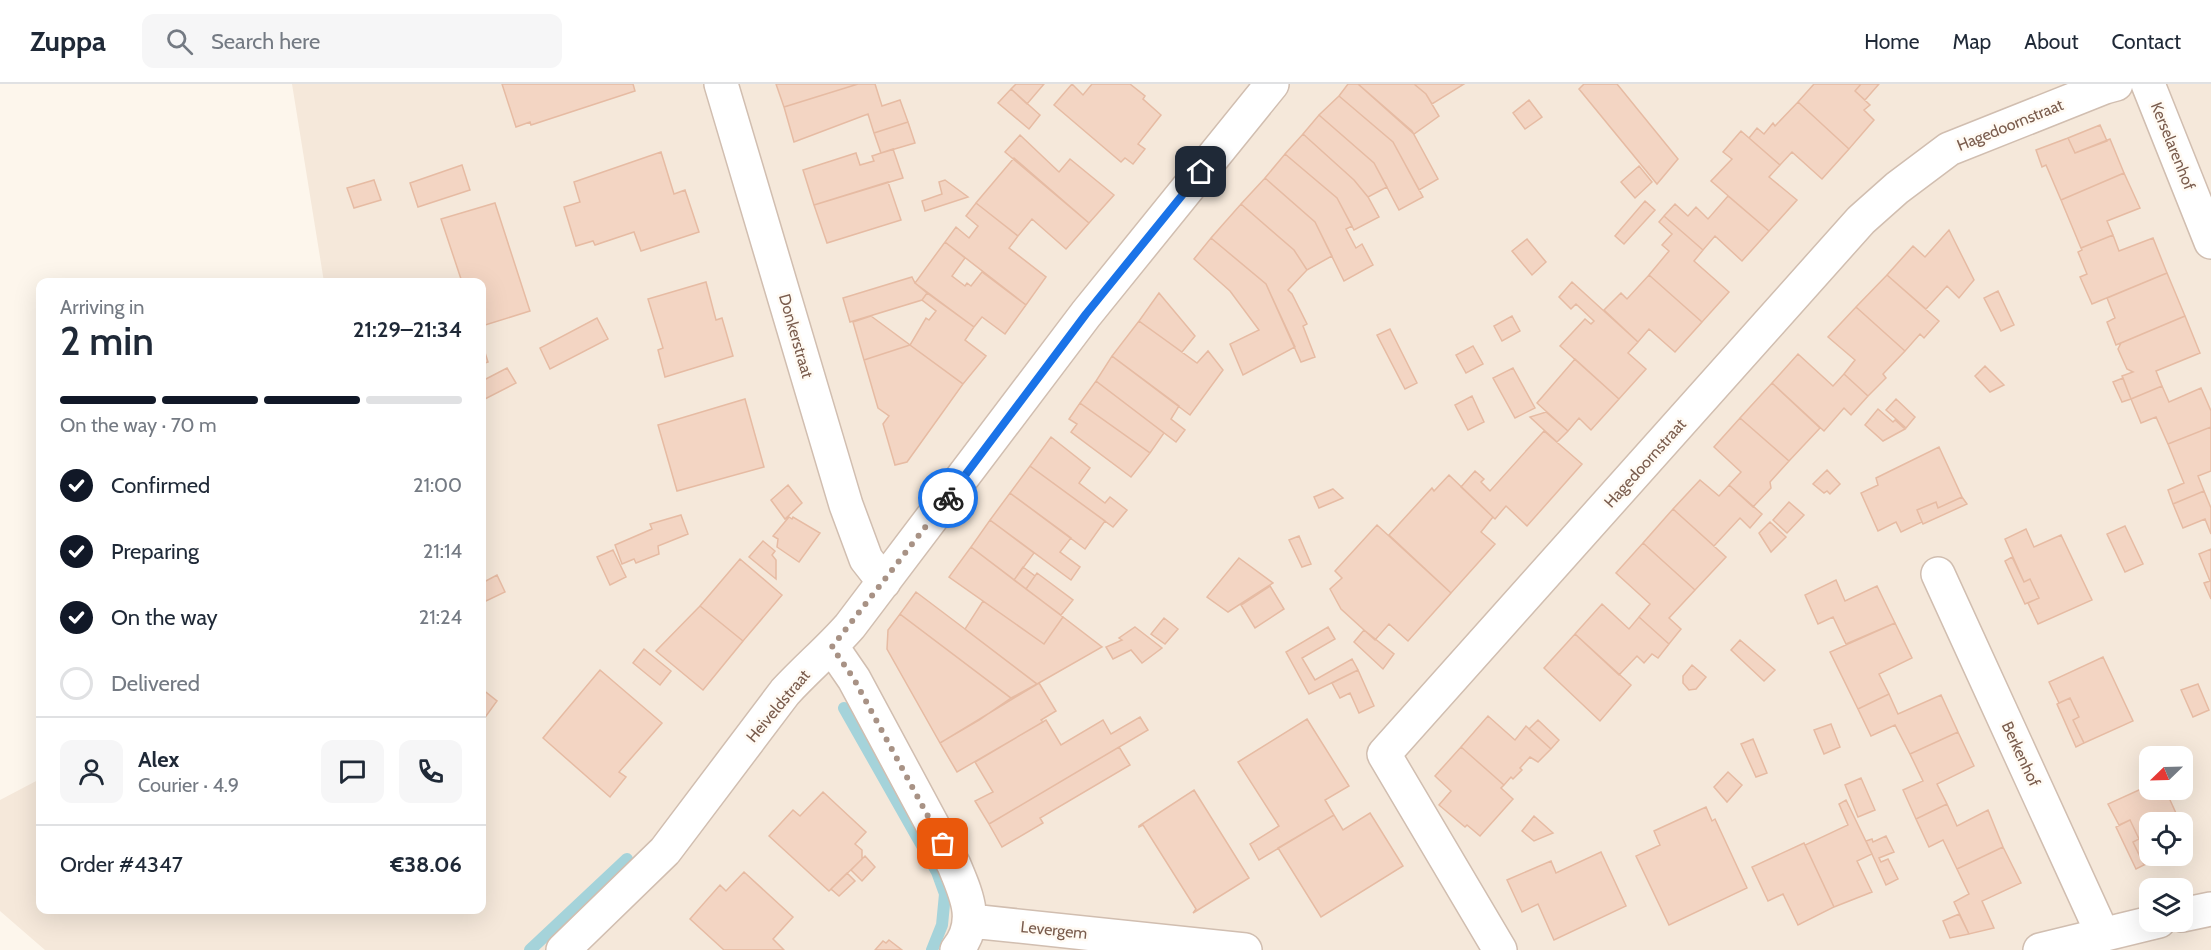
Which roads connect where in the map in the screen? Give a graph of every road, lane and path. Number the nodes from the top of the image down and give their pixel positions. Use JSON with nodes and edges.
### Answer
{"nodes":[{"id":1,"x":721,"y":84,"type":"edge"},
{"id":2,"x":1272,"y":84,"type":"edge"},
{"id":3,"x":2116,"y":84,"type":"edge"},
{"id":4,"x":2148,"y":84,"type":"edge"},
{"id":5,"x":2211,"y":242,"type":"edge"},
{"id":6,"x":1938,"y":574,"type":"dead end"},
{"id":7,"x":885,"y":582,"type":"junction"},
{"id":8,"x":832,"y":647,"type":"junction"},
{"id":9,"x":2211,"y":909,"type":"edge"},
{"id":10,"x":2193,"y":913,"type":"edge"},
{"id":11,"x":971,"y":921,"type":"junction"},
{"id":12,"x":2139,"y":926,"type":"edge"},
{"id":13,"x":2103,"y":935,"type":"junction"},
{"id":14,"x":563,"y":950,"type":"edge"},
{"id":15,"x":957,"y":950,"type":"edge"},
{"id":16,"x":1245,"y":950,"type":"edge"},
{"id":17,"x":1500,"y":950,"type":"edge"},
{"id":18,"x":2040,"y":950,"type":"edge"}],
"edges":[{"from":1,"to":7,"type":"street","name":"Donkerstraat"},
{"from":2,"to":7,"type":"street","name":"Heiveldstraat"},
{"from":3,"to":17,"type":"street","name":"Hagedoornstraat"},
{"from":4,"to":5,"type":"street","name":"Kerselarenhof"},
{"from":6,"to":13,"type":"street","name":"Berkenhof"},
{"from":7,"to":8,"type":"street","name":"Heiveldstraat"},
{"from":8,"to":11,"type":"street"},
{"from":8,"to":14,"type":"street","name":"Heiveldstraat"},
{"from":9,"to":10,"type":"street"},
{"from":11,"to":15,"type":"street"},
{"from":11,"to":16,"type":"street","name":"Levergem"},
{"from":12,"to":13,"type":"street"},
{"from":13,"to":18,"type":"street"}]}
